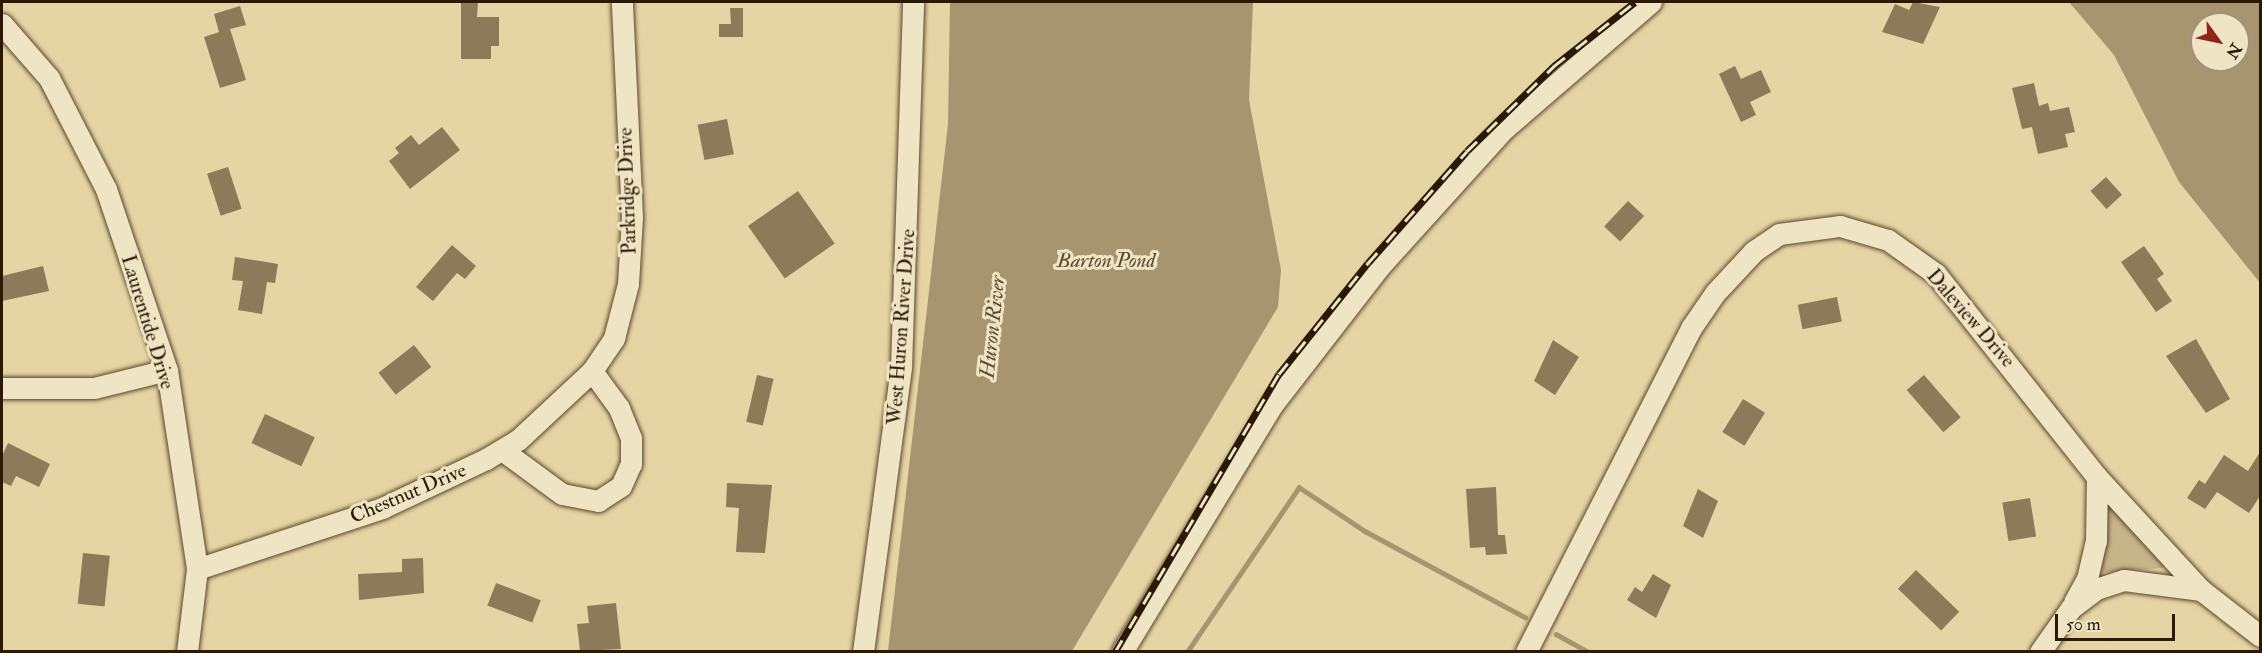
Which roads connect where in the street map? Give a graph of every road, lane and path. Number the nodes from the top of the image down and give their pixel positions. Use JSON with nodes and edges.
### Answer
{"nodes":[{"id":1,"x":622,"y":2,"type":"edge"},
{"id":2,"x":913,"y":2,"type":"edge"},
{"id":3,"x":1651,"y":2,"type":"edge"},
{"id":4,"x":2,"y":24,"type":"edge"},
{"id":5,"x":167,"y":369,"type":"junction"},
{"id":6,"x":592,"y":371,"type":"junction"},
{"id":7,"x":2,"y":388,"type":"edge"},
{"id":8,"x":502,"y":450,"type":"junction"},
{"id":9,"x":2097,"y":477,"type":"junction"},
{"id":10,"x":198,"y":570,"type":"junction"},
{"id":11,"x":2201,"y":590,"type":"junction"},
{"id":12,"x":2071,"y":608,"type":"junction"},
{"id":13,"x":2260,"y":636,"type":"edge"},
{"id":14,"x":187,"y":651,"type":"edge"},
{"id":15,"x":863,"y":651,"type":"edge"},
{"id":16,"x":1122,"y":651,"type":"edge"},
{"id":17,"x":1526,"y":651,"type":"edge"},
{"id":18,"x":2040,"y":651,"type":"edge"}],
"edges":[{"from":1,"to":6,"type":"street","name":"Parkridge Drive"},
{"from":2,"to":15,"type":"street","name":"West Huron River Drive"},
{"from":3,"to":16,"type":"street"},
{"from":4,"to":5,"type":"street","name":"Laurentide Drive"},
{"from":5,"to":7,"type":"street"},
{"from":5,"to":10,"type":"street","name":"Laurentide Drive"},
{"from":6,"to":8,"type":"street","name":"Chestnut Drive"},
{"from":6,"to":8,"type":"street"},
{"from":8,"to":10,"type":"street","name":"Chestnut Drive"},
{"from":9,"to":11,"type":"street","name":"Daleview Drive"},
{"from":9,"to":12,"type":"street"},
{"from":9,"to":17,"type":"street","name":"Daleview Drive"},
{"from":10,"to":14,"type":"street","name":"Laurentide Drive"},
{"from":11,"to":12,"type":"street"},
{"from":11,"to":13,"type":"street","name":"Daleview Drive"},
{"from":12,"to":18,"type":"street"}]}
